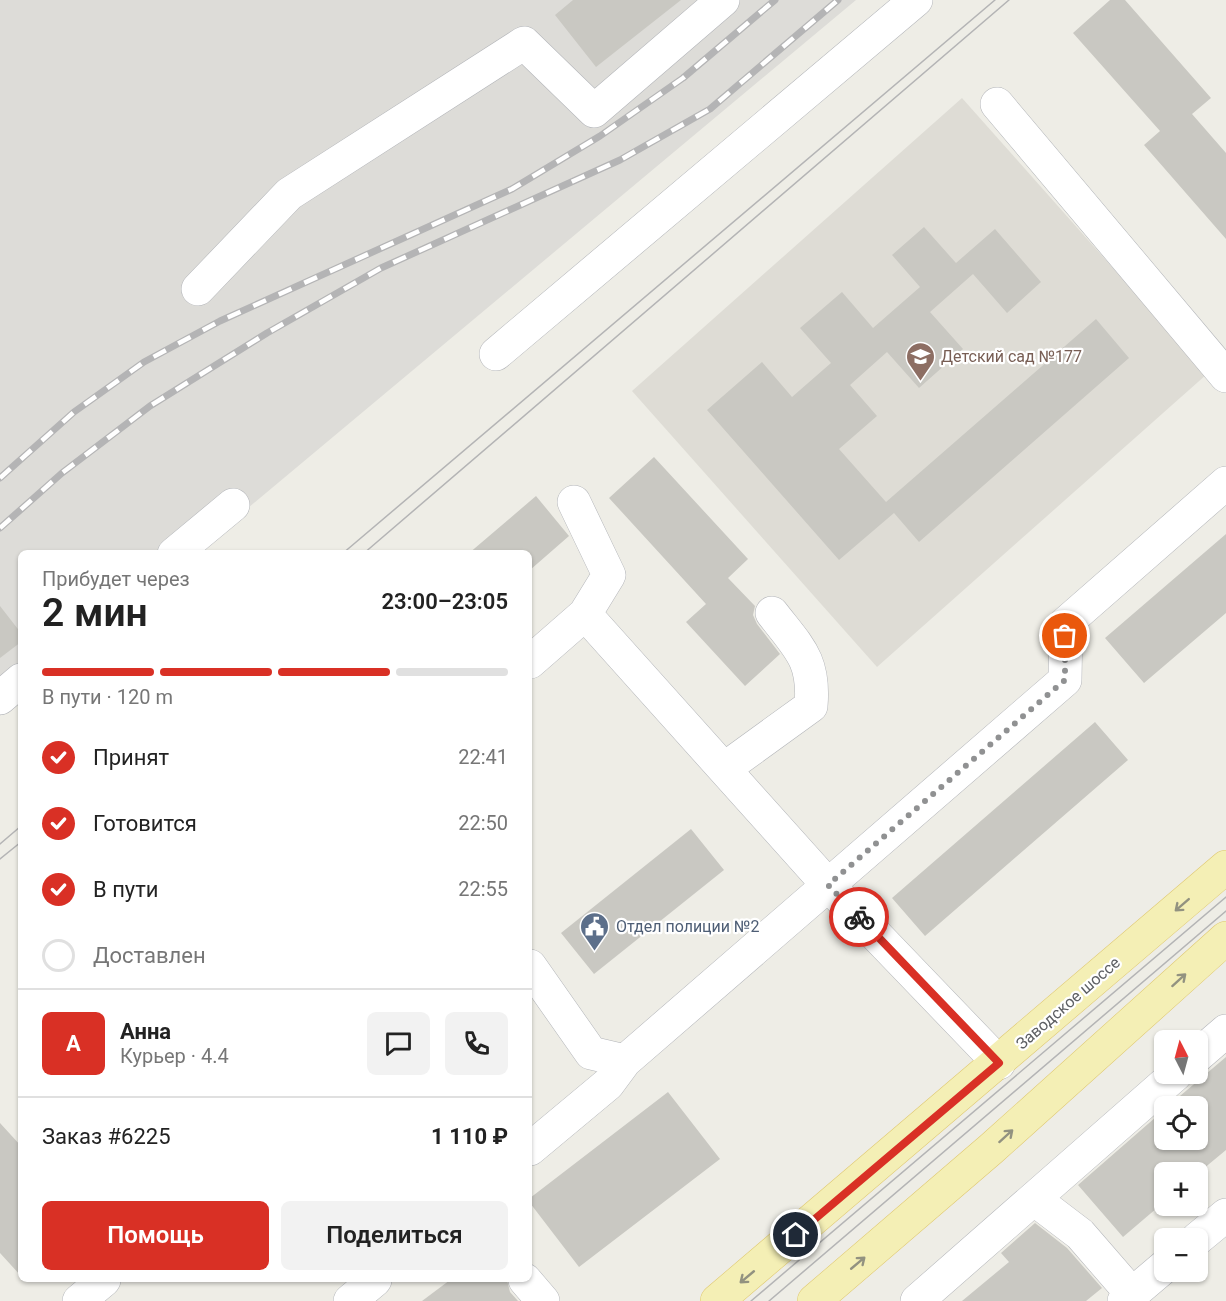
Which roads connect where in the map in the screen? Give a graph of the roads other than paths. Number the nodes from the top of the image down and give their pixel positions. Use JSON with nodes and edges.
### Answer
{"nodes":[{"id":1,"x":723,"y":0,"type":"edge"},
{"id":2,"x":916,"y":0,"type":"edge"},
{"id":3,"x":997,"y":104,"type":"dead end"},
{"id":4,"x":198,"y":289,"type":"dead end"},
{"id":5,"x":496,"y":354,"type":"dead end"},
{"id":6,"x":1226,"y":376,"type":"edge"},
{"id":7,"x":1226,"y":483,"type":"edge"},
{"id":8,"x":574,"y":502,"type":"dead end"},
{"id":9,"x":232,"y":505,"type":"dead end"},
{"id":10,"x":179,"y":550,"type":"edge"},
{"id":11,"x":585,"y":614,"type":"junction"},
{"id":12,"x":772,"y":614,"type":"dead end"},
{"id":13,"x":532,"y":660,"type":"edge"},
{"id":14,"x":18,"y":683,"type":"edge"},
{"id":15,"x":0,"y":698,"type":"edge"},
{"id":16,"x":724,"y":769,"type":"junction"},
{"id":17,"x":1226,"y":867,"type":"edge"},
{"id":18,"x":828,"y":885,"type":"junction"},
{"id":19,"x":1223,"y":946,"type":"edge"},
{"id":20,"x":532,"y":969,"type":"edge"},
{"id":21,"x":1226,"y":1030,"type":"edge"},
{"id":22,"x":1208,"y":1046,"type":"edge"},
{"id":23,"x":624,"y":1061,"type":"junction"},
{"id":24,"x":999,"y":1063,"type":"junction"},
{"id":25,"x":1165,"y":1084,"type":"edge"},
{"id":26,"x":532,"y":1147,"type":"edge"},
{"id":27,"x":1034,"y":1198,"type":"junction"},
{"id":28,"x":1226,"y":1215,"type":"edge"},
{"id":29,"x":1208,"y":1230,"type":"edge"},
{"id":30,"x":1154,"y":1275,"type":"edge"},
{"id":31,"x":102,"y":1282,"type":"edge"},
{"id":32,"x":373,"y":1282,"type":"edge"},
{"id":33,"x":527,"y":1282,"type":"edge"},
{"id":34,"x":1128,"y":1297,"type":"edge"},
{"id":35,"x":79,"y":1301,"type":"edge"},
{"id":36,"x":350,"y":1301,"type":"edge"},
{"id":37,"x":543,"y":1301,"type":"edge"},
{"id":38,"x":717,"y":1301,"type":"edge"},
{"id":39,"x":813,"y":1301,"type":"edge"},
{"id":40,"x":917,"y":1301,"type":"edge"}],
"edges":[{"from":1,"to":4,"type":"lane"},
{"from":2,"to":5,"type":"lane"},
{"from":3,"to":6,"type":"lane"},
{"from":7,"to":18,"type":"lane"},
{"from":8,"to":11,"type":"lane"},
{"from":9,"to":10,"type":"lane"},
{"from":11,"to":13,"type":"lane"},
{"from":11,"to":16,"type":"lane"},
{"from":12,"to":16,"type":"lane"},
{"from":14,"to":15,"type":"lane"},
{"from":16,"to":18,"type":"lane"},
{"from":17,"to":24,"type":"main road","name":"Заводское шоссе","one_way":true},
{"from":18,"to":23,"type":"lane"},
{"from":18,"to":24,"type":"lane"},
{"from":39,"to":19,"type":"main road","one_way":true},
{"from":20,"to":23,"type":"lane"},
{"from":21,"to":22,"type":"lane"},
{"from":23,"to":26,"type":"lane"},
{"from":24,"to":38,"type":"main road","name":"Заводское шоссе","one_way":true},
{"from":25,"to":27,"type":"lane"},
{"from":27,"to":34,"type":"lane"},
{"from":27,"to":40,"type":"lane"},
{"from":28,"to":29,"type":"lane"},
{"from":30,"to":34,"type":"lane"},
{"from":31,"to":35,"type":"lane"},
{"from":32,"to":36,"type":"lane"},
{"from":33,"to":37,"type":"lane"}]}
